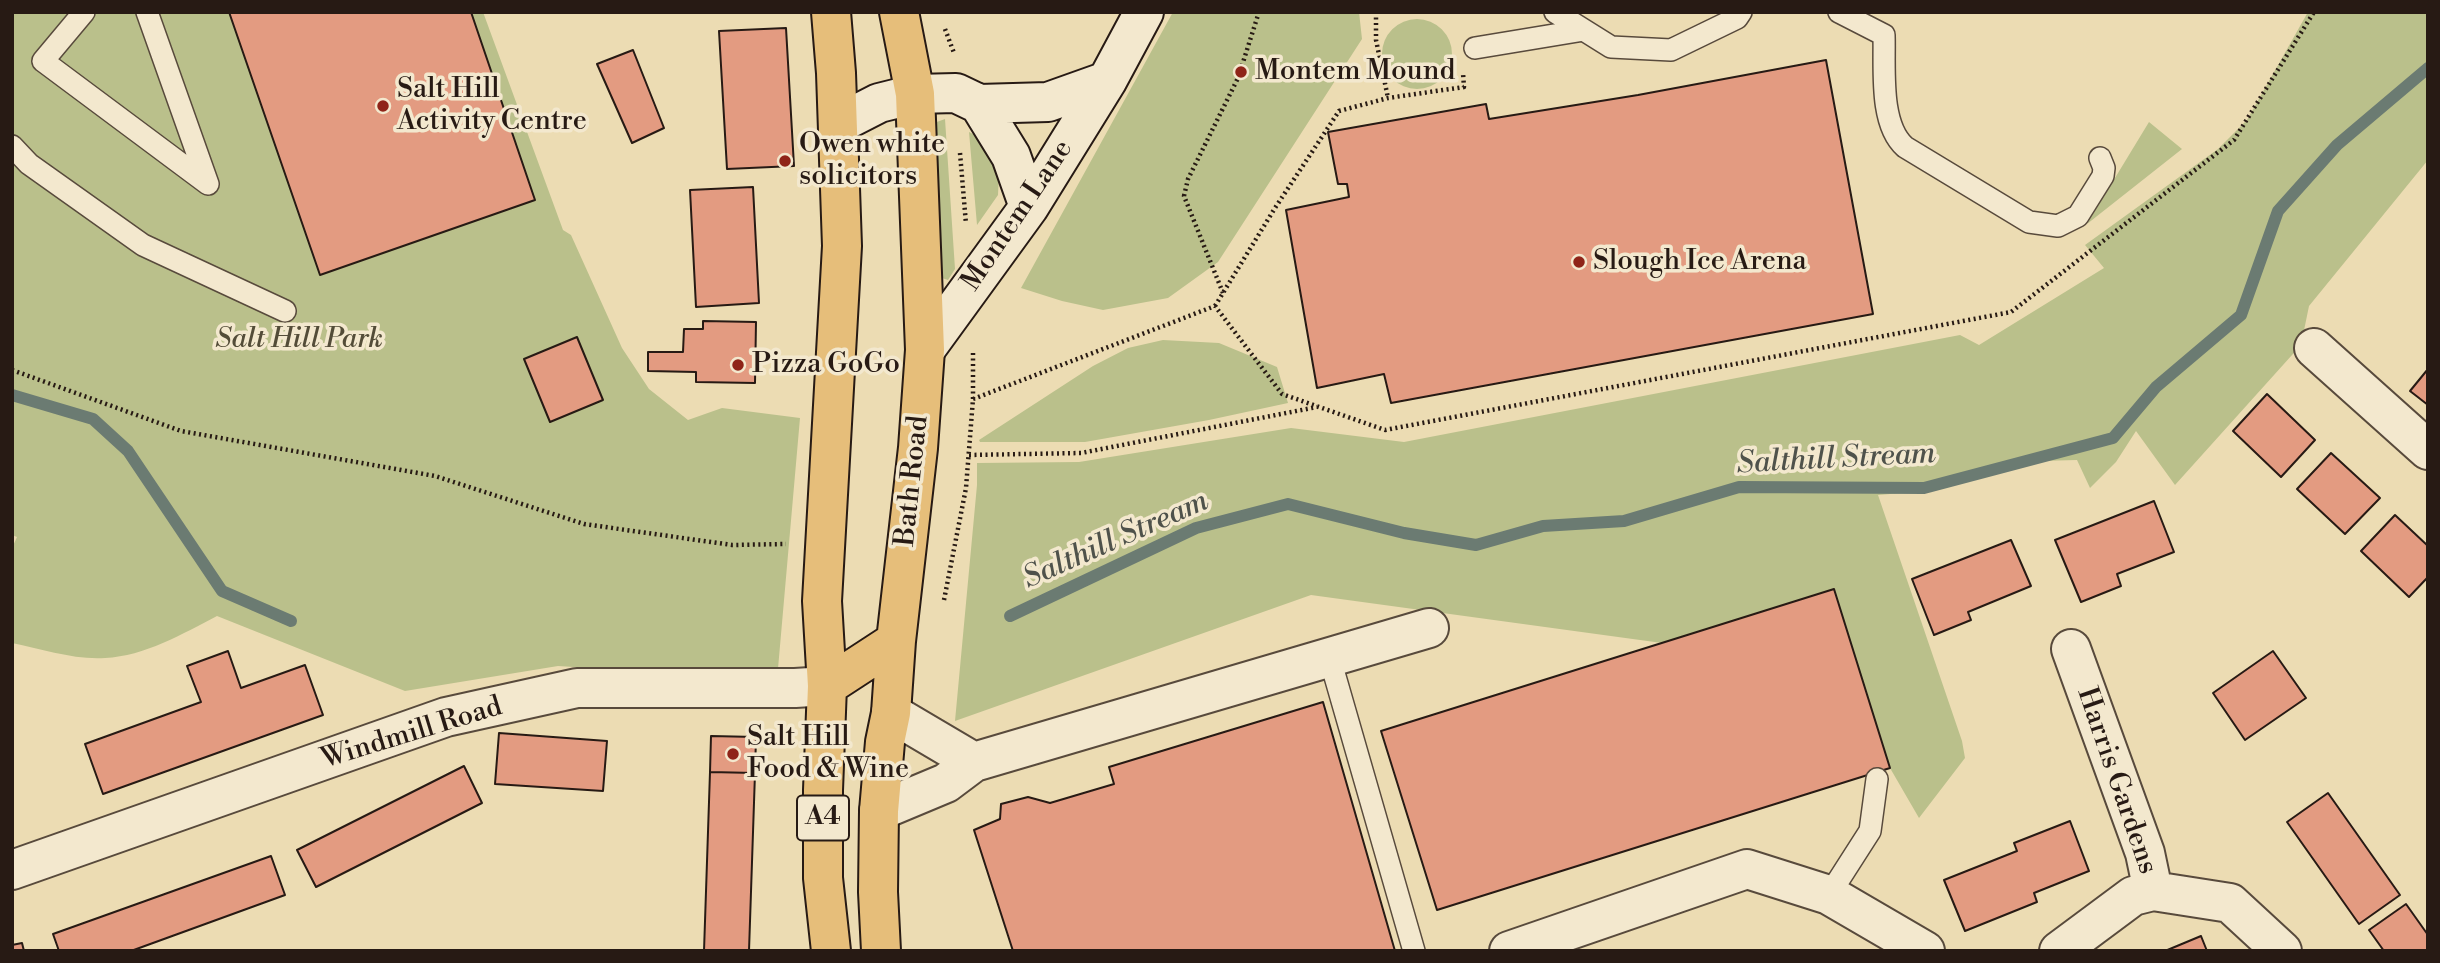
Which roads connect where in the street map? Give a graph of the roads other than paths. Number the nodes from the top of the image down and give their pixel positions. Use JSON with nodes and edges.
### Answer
{"nodes":[{"id":1,"x":84,"y":12,"type":"edge"},
{"id":2,"x":148,"y":12,"type":"edge"},
{"id":3,"x":831,"y":12,"type":"edge"},
{"id":4,"x":899,"y":12,"type":"edge"},
{"id":5,"x":1144,"y":12,"type":"edge"},
{"id":6,"x":1555,"y":12,"type":"edge"},
{"id":7,"x":1741,"y":12,"type":"edge"},
{"id":8,"x":1839,"y":12,"type":"edge"},
{"id":9,"x":1584,"y":30,"type":"junction"},
{"id":10,"x":1475,"y":48,"type":"road end"},
{"id":11,"x":1107,"y":81,"type":"junction"},
{"id":12,"x":915,"y":94,"type":"junction"},
{"id":13,"x":967,"y":98,"type":"junction"},
{"id":14,"x":838,"y":124,"type":"junction"},
{"id":15,"x":12,"y":146,"type":"edge"},
{"id":16,"x":2100,"y":158,"type":"dead end"},
{"id":17,"x":1029,"y":207,"type":"junction"},
{"id":18,"x":285,"y":311,"type":"dead end"},
{"id":19,"x":2314,"y":348,"type":"dead end"},
{"id":20,"x":925,"y":350,"type":"junction"},
{"id":21,"x":2428,"y":450,"type":"edge"},
{"id":22,"x":1429,"y":628,"type":"dead end"},
{"id":23,"x":896,"y":642,"type":"junction"},
{"id":24,"x":2071,"y":649,"type":"dead end"},
{"id":25,"x":1330,"y":659,"type":"junction"},
{"id":26,"x":827,"y":685,"type":"junction"},
{"id":27,"x":891,"y":713,"type":"junction"},
{"id":28,"x":974,"y":762,"type":"junction"},
{"id":29,"x":1877,"y":779,"type":"dead end"},
{"id":30,"x":879,"y":811,"type":"junction"},
{"id":31,"x":12,"y":870,"type":"edge"},
{"id":32,"x":2153,"y":891,"type":"junction"},
{"id":33,"x":1829,"y":895,"type":"junction"},
{"id":34,"x":831,"y":951,"type":"edge"},
{"id":35,"x":881,"y":951,"type":"edge"},
{"id":36,"x":1414,"y":951,"type":"edge"},
{"id":37,"x":1508,"y":951,"type":"edge"},
{"id":38,"x":1925,"y":951,"type":"edge"},
{"id":39,"x":2059,"y":951,"type":"edge"},
{"id":40,"x":2282,"y":951,"type":"edge"}],
"edges":[{"from":1,"to":2,"type":"lane"},
{"from":3,"to":14,"type":"main road","number":"A4"},
{"from":4,"to":12,"type":"main road","name":"Bath Road","number":"A4"},
{"from":5,"to":11,"type":"street","name":"Montem Lane"},
{"from":6,"to":9,"type":"lane"},
{"from":7,"to":9,"type":"lane"},
{"from":8,"to":16,"type":"lane"},
{"from":9,"to":10,"type":"lane"},
{"from":11,"to":13,"type":"street","name":"Montem Lane"},
{"from":11,"to":17,"type":"street","name":"Montem Lane"},
{"from":12,"to":13,"type":"street","name":"Montem Lane"},
{"from":12,"to":14,"type":"street","name":"Montem Lane"},
{"from":12,"to":20,"type":"main road","name":"Bath Road","number":"A4"},
{"from":13,"to":17,"type":"street"},
{"from":14,"to":26,"type":"main road","number":"A4"},
{"from":15,"to":18,"type":"lane"},
{"from":17,"to":20,"type":"street","name":"Montem Lane"},
{"from":19,"to":21,"type":"street"},
{"from":20,"to":23,"type":"main road","name":"Bath Road","number":"A4"},
{"from":22,"to":25,"type":"street"},
{"from":23,"to":26,"type":"main road"},
{"from":23,"to":27,"type":"main road","name":"Bath Road","number":"A4"},
{"from":24,"to":32,"type":"street","name":"Harris Gardens"},
{"from":25,"to":28,"type":"street"},
{"from":25,"to":36,"type":"lane"},
{"from":26,"to":31,"type":"street","name":"Windmill Road"},
{"from":26,"to":34,"type":"main road","number":"A4"},
{"from":27,"to":28,"type":"street"},
{"from":27,"to":30,"type":"main road","name":"Bath Road","number":"A4"},
{"from":28,"to":30,"type":"street"},
{"from":29,"to":33,"type":"lane"},
{"from":30,"to":35,"type":"main road","name":"Bath Road","number":"A4"},
{"from":32,"to":39,"type":"street"},
{"from":32,"to":40,"type":"street","name":"Harris Gardens"},
{"from":33,"to":37,"type":"street"},
{"from":33,"to":38,"type":"street"}]}
